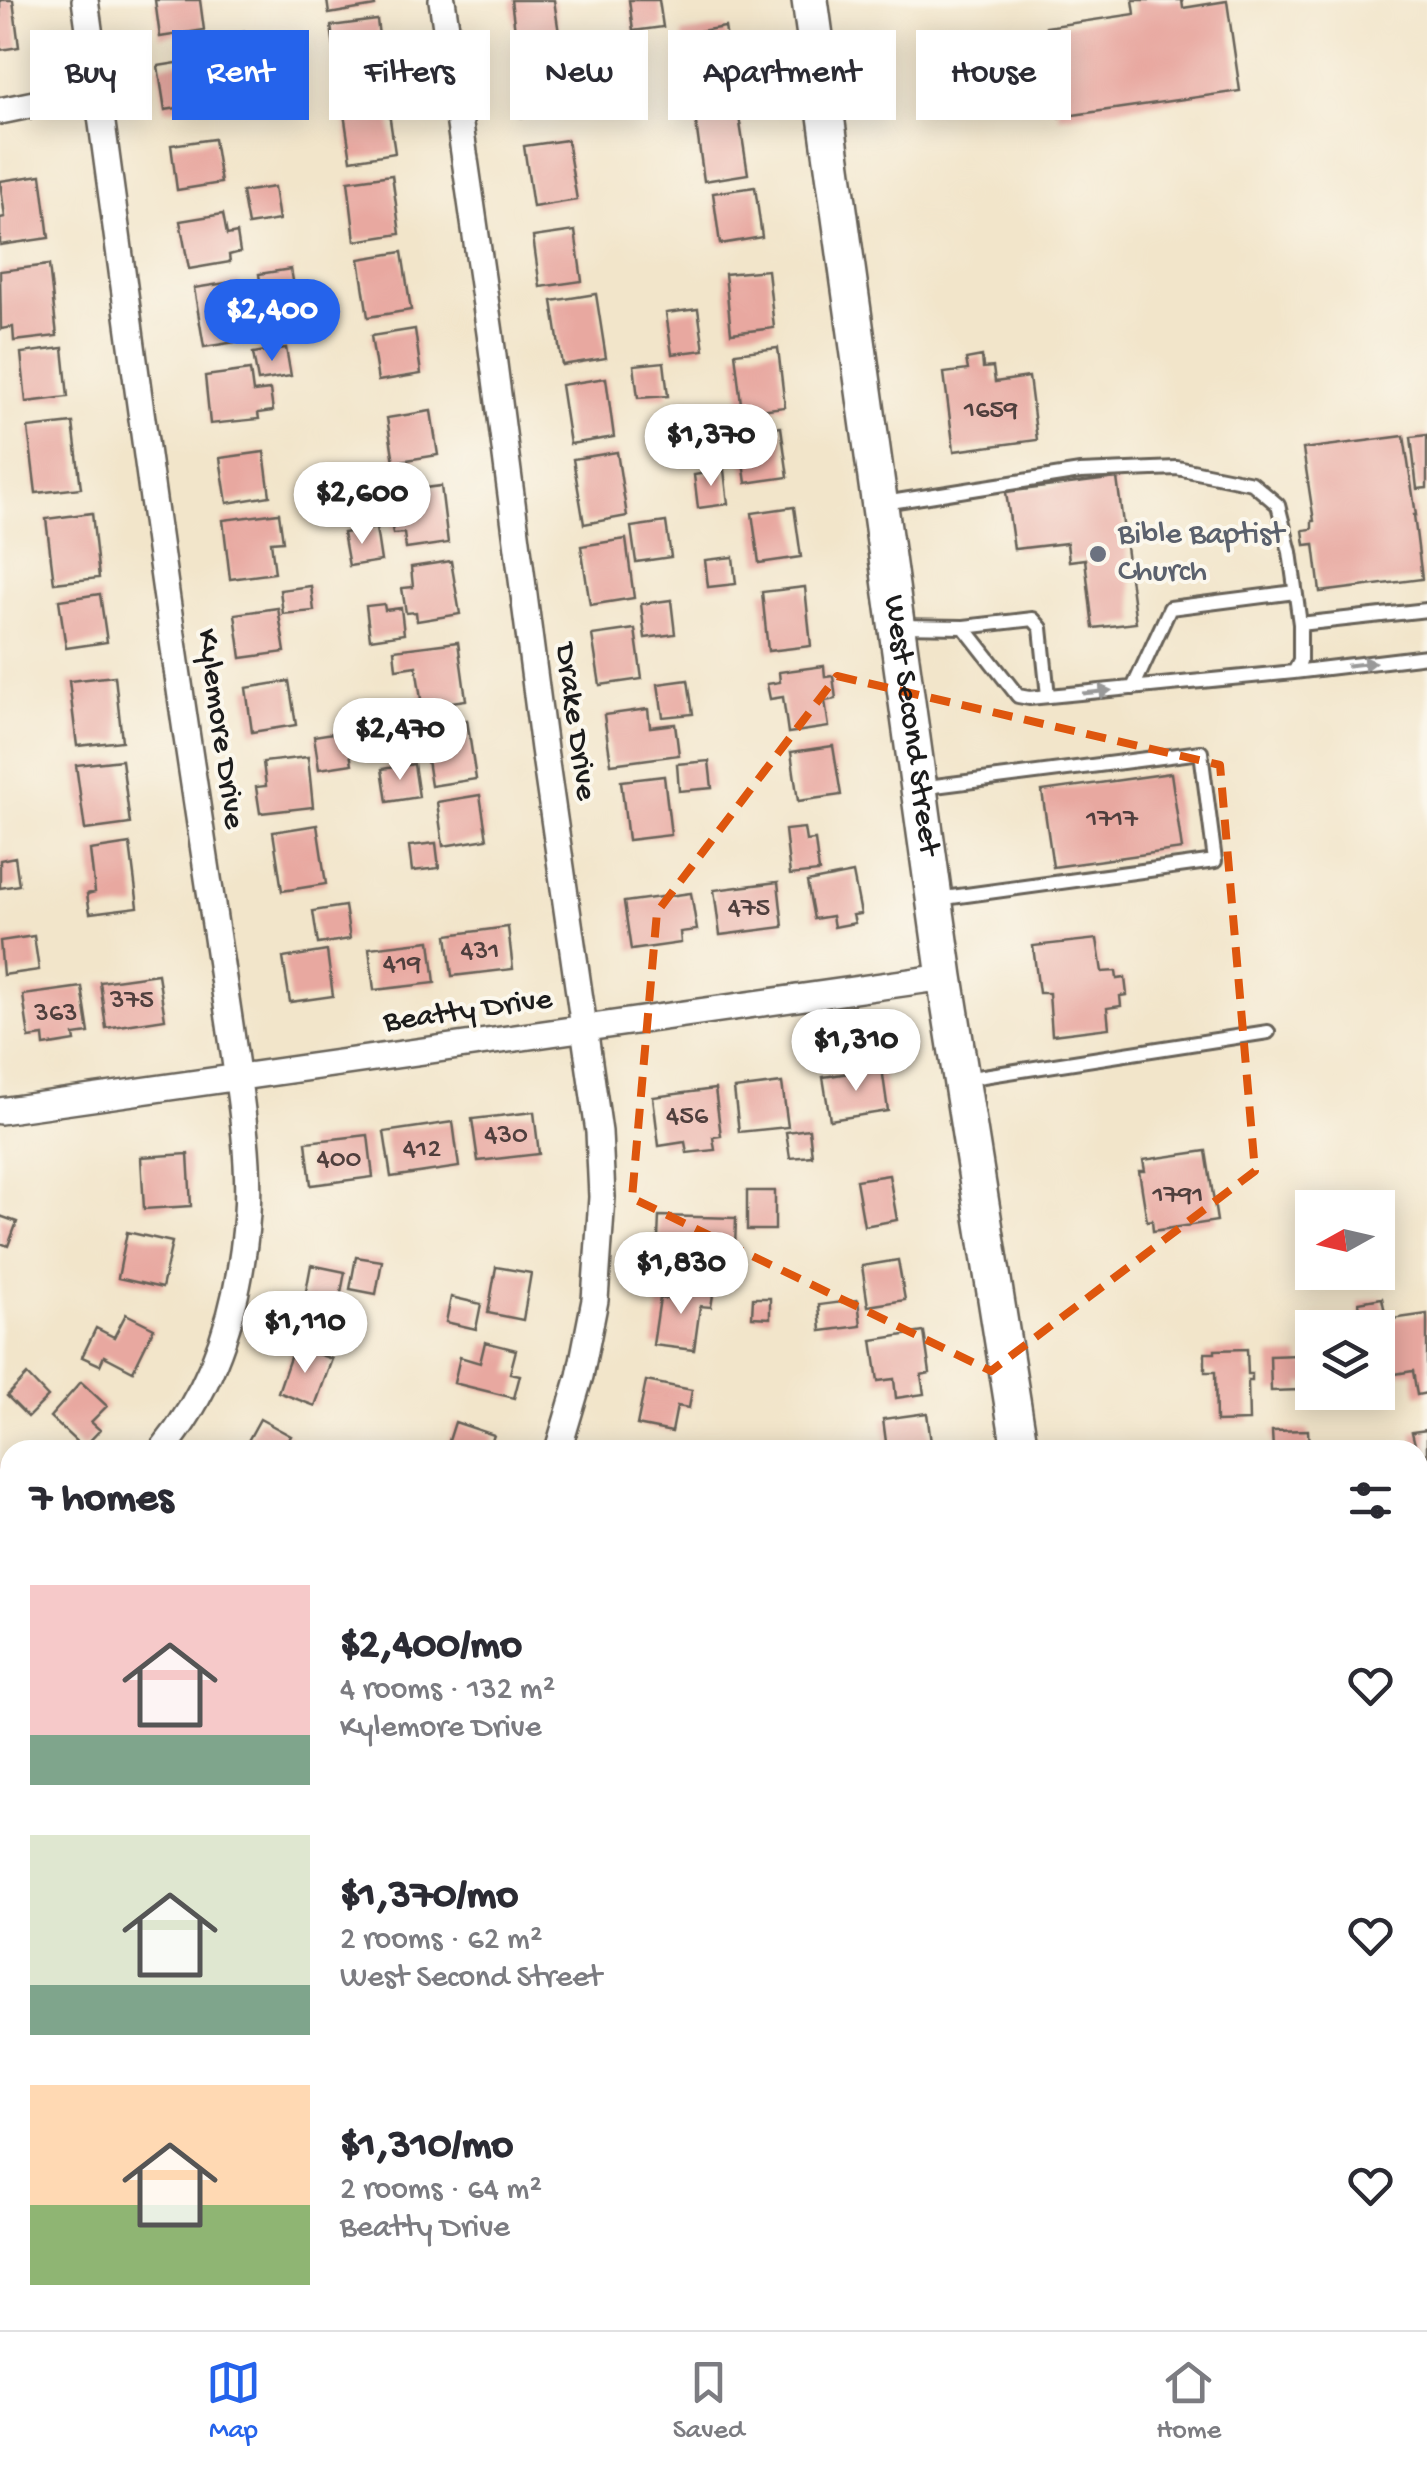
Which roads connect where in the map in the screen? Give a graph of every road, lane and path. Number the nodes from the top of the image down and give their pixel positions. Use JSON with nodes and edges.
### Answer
{"nodes":[{"id":1,"x":85,"y":0,"type":"edge"},
{"id":2,"x":442,"y":0,"type":"edge"},
{"id":3,"x":810,"y":0,"type":"edge"},
{"id":4,"x":89,"y":30,"type":"edge"},
{"id":5,"x":30,"y":104,"type":"edge"},
{"id":6,"x":0,"y":110,"type":"edge"},
{"id":7,"x":102,"y":120,"type":"edge"},
{"id":8,"x":880,"y":504,"type":"junction"},
{"id":9,"x":1295,"y":592,"type":"junction"},
{"id":10,"x":1427,"y":610,"type":"edge"},
{"id":11,"x":1300,"y":624,"type":"junction"},
{"id":12,"x":897,"y":626,"type":"junction"},
{"id":13,"x":964,"y":626,"type":"junction"},
{"id":14,"x":1427,"y":656,"type":"edge"},
{"id":15,"x":1294,"y":672,"type":"junction"},
{"id":16,"x":1133,"y":688,"type":"junction"},
{"id":17,"x":1048,"y":696,"type":"junction"},
{"id":18,"x":919,"y":788,"type":"junction"},
{"id":19,"x":934,"y":900,"type":"junction"},
{"id":20,"x":945,"y":977,"type":"junction"},
{"id":21,"x":586,"y":1028,"type":"junction"},
{"id":22,"x":1268,"y":1032,"type":"dead end"},
{"id":23,"x":237,"y":1077,"type":"junction"},
{"id":24,"x":962,"y":1079,"type":"junction"},
{"id":25,"x":0,"y":1111,"type":"edge"},
{"id":26,"x":169,"y":1440,"type":"edge"},
{"id":27,"x":561,"y":1440,"type":"edge"},
{"id":28,"x":1018,"y":1440,"type":"edge"}],
"edges":[{"from":1,"to":4,"type":"street","name":"Kylemore Drive"},
{"from":2,"to":21,"type":"street","name":"Drake Drive"},
{"from":3,"to":8,"type":"main road","name":"West Second Street"},
{"from":5,"to":6,"type":"street"},
{"from":7,"to":23,"type":"street","name":"Kylemore Drive"},
{"from":8,"to":9,"type":"lane"},
{"from":8,"to":12,"type":"main road","name":"West Second Street"},
{"from":9,"to":11,"type":"lane"},
{"from":9,"to":16,"type":"lane"},
{"from":10,"to":11,"type":"lane"},
{"from":11,"to":15,"type":"lane"},
{"from":12,"to":13,"type":"lane"},
{"from":12,"to":18,"type":"main road","name":"West Second Street"},
{"from":13,"to":17,"type":"lane"},
{"from":13,"to":17,"type":"lane"},
{"from":15,"to":14,"type":"lane","one_way":true},
{"from":15,"to":16,"type":"lane"},
{"from":17,"to":16,"type":"lane","one_way":true},
{"from":18,"to":19,"type":"main road","name":"West Second Street"},
{"from":18,"to":19,"type":"lane"},
{"from":19,"to":20,"type":"main road","name":"West Second Street"},
{"from":20,"to":21,"type":"street","name":"Beatty Drive"},
{"from":20,"to":24,"type":"main road","name":"West Second Street"},
{"from":21,"to":23,"type":"street","name":"Beatty Drive"},
{"from":21,"to":27,"type":"street","name":"Drake Drive"},
{"from":22,"to":24,"type":"lane"},
{"from":23,"to":25,"type":"street","name":"Beatty Drive"},
{"from":23,"to":26,"type":"street","name":"Kylemore Drive"},
{"from":24,"to":28,"type":"main road","name":"West Second Street"}]}
